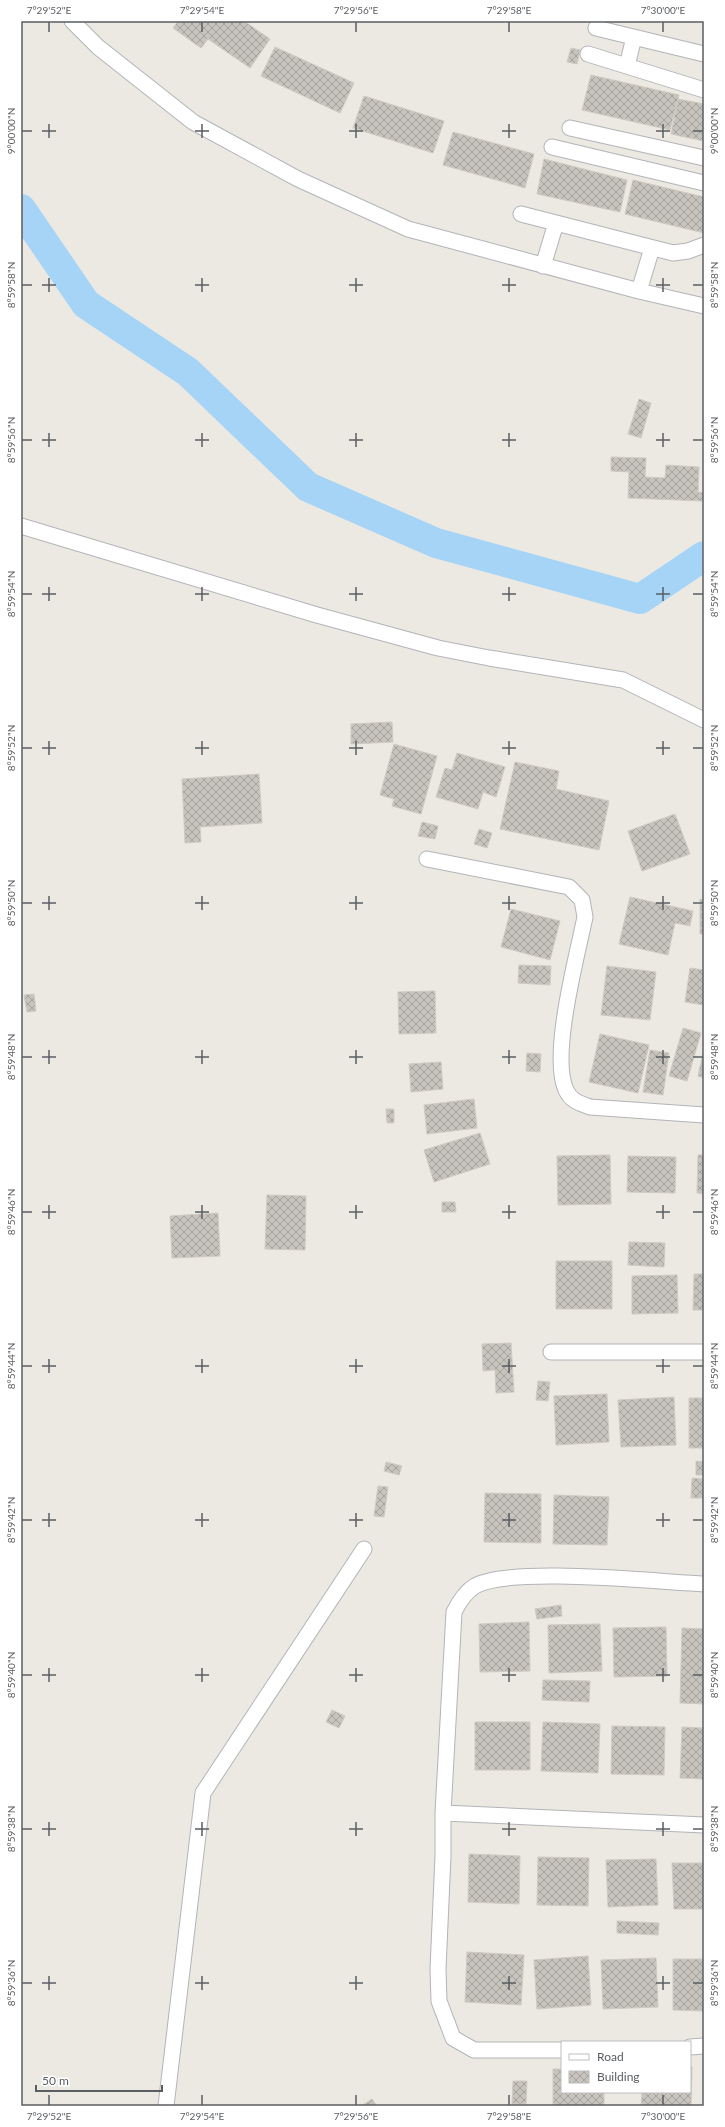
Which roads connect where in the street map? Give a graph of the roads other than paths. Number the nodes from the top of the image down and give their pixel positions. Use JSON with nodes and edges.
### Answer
{"nodes":[{"id":1,"x":72,"y":21,"type":"edge"},
{"id":2,"x":596,"y":28,"type":"dead end"},
{"id":3,"x":634,"y":37,"type":"junction"},
{"id":4,"x":588,"y":54,"type":"dead end"},
{"id":5,"x":704,"y":54,"type":"edge"},
{"id":6,"x":627,"y":66,"type":"junction"},
{"id":7,"x":704,"y":90,"type":"edge"},
{"id":8,"x":570,"y":128,"type":"dead end"},
{"id":9,"x":648,"y":146,"type":"junction"},
{"id":10,"x":552,"y":147,"type":"dead end"},
{"id":11,"x":704,"y":158,"type":"edge"},
{"id":12,"x":642,"y":168,"type":"junction"},
{"id":13,"x":704,"y":183,"type":"edge"},
{"id":14,"x":521,"y":214,"type":"dead end"},
{"id":15,"x":556,"y":223,"type":"junction"},
{"id":16,"x":704,"y":245,"type":"edge"},
{"id":17,"x":652,"y":248,"type":"junction"},
{"id":18,"x":543,"y":266,"type":"junction"},
{"id":19,"x":639,"y":291,"type":"junction"},
{"id":20,"x":704,"y":306,"type":"edge"},
{"id":21,"x":21,"y":526,"type":"edge"},
{"id":22,"x":704,"y":720,"type":"edge"},
{"id":23,"x":427,"y":859,"type":"dead end"},
{"id":24,"x":704,"y":1115,"type":"edge"},
{"id":25,"x":551,"y":1352,"type":"dead end"},
{"id":26,"x":704,"y":1352,"type":"edge"},
{"id":27,"x":364,"y":1549,"type":"dead end"},
{"id":28,"x":704,"y":1584,"type":"edge"},
{"id":29,"x":443,"y":1814,"type":"junction"},
{"id":30,"x":704,"y":1825,"type":"edge"},
{"id":31,"x":704,"y":2046,"type":"edge"},
{"id":32,"x":691,"y":2047,"type":"edge"},
{"id":33,"x":561,"y":2050,"type":"edge"},
{"id":34,"x":166,"y":2106,"type":"edge"}],
"edges":[{"from":1,"to":18,"type":"street"},
{"from":2,"to":3,"type":"street"},
{"from":3,"to":5,"type":"street"},
{"from":3,"to":6,"type":"street"},
{"from":4,"to":6,"type":"street"},
{"from":6,"to":7,"type":"street"},
{"from":8,"to":9,"type":"street"},
{"from":9,"to":11,"type":"street"},
{"from":9,"to":12,"type":"street"},
{"from":10,"to":12,"type":"street"},
{"from":12,"to":13,"type":"street"},
{"from":14,"to":15,"type":"street"},
{"from":15,"to":17,"type":"street"},
{"from":15,"to":18,"type":"street"},
{"from":16,"to":17,"type":"street"},
{"from":17,"to":19,"type":"street"},
{"from":18,"to":19,"type":"street"},
{"from":19,"to":20,"type":"street"},
{"from":21,"to":22,"type":"street"},
{"from":23,"to":24,"type":"street"},
{"from":25,"to":26,"type":"street"},
{"from":27,"to":34,"type":"street"},
{"from":28,"to":29,"type":"street"},
{"from":29,"to":30,"type":"street"},
{"from":29,"to":33,"type":"street"},
{"from":31,"to":32,"type":"street"}]}
